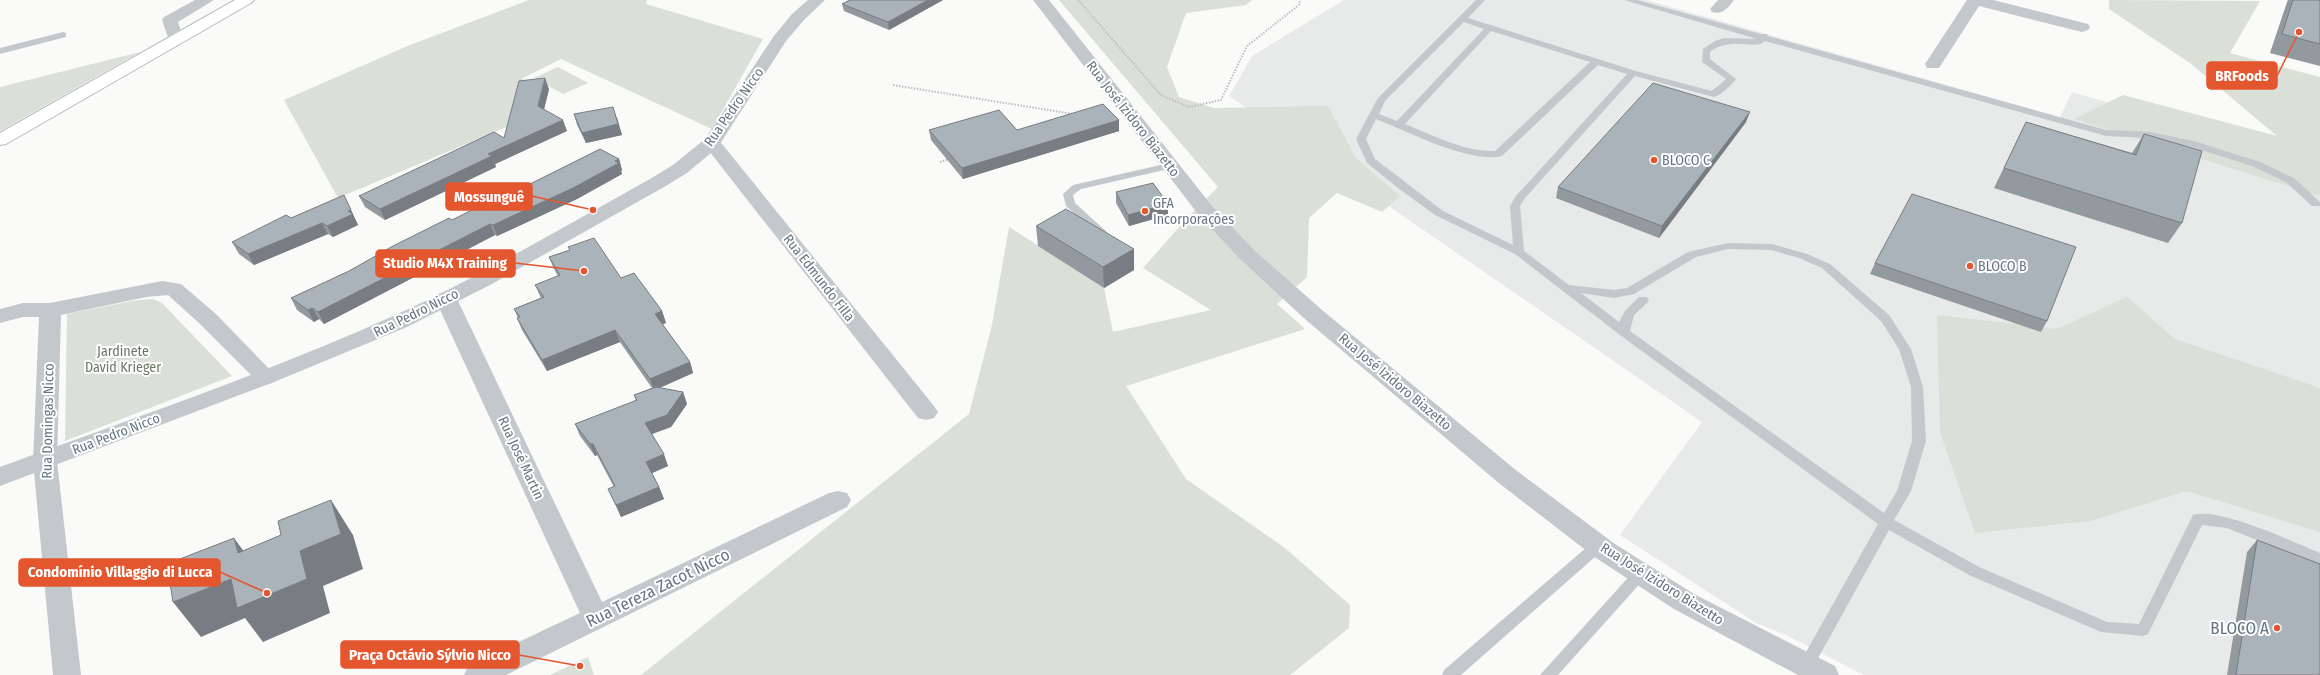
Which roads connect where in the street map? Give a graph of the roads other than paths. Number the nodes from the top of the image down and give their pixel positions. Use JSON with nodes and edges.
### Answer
{"nodes":[{"id":1,"x":206,"y":0,"type":"edge"},
{"id":2,"x":246,"y":0,"type":"edge"},
{"id":3,"x":817,"y":0,"type":"edge"},
{"id":4,"x":1041,"y":0,"type":"edge"},
{"id":5,"x":1481,"y":0,"type":"edge"},
{"id":6,"x":1628,"y":0,"type":"edge"},
{"id":7,"x":1975,"y":0,"type":"edge"},
{"id":8,"x":1462,"y":19,"type":"junction"},
{"id":9,"x":1489,"y":28,"type":"junction"},
{"id":10,"x":2082,"y":28,"type":"dead end"},
{"id":11,"x":63,"y":35,"type":"dead end"},
{"id":12,"x":1764,"y":36,"type":"junction"},
{"id":13,"x":176,"y":40,"type":"junction"},
{"id":14,"x":0,"y":52,"type":"edge"},
{"id":15,"x":1596,"y":62,"type":"junction"},
{"id":16,"x":1933,"y":64,"type":"dead end"},
{"id":17,"x":1633,"y":73,"type":"junction"},
{"id":18,"x":1374,"y":115,"type":"junction"},
{"id":19,"x":1400,"y":124,"type":"junction"},
{"id":20,"x":0,"y":140,"type":"edge"},
{"id":21,"x":712,"y":143,"type":"junction"},
{"id":22,"x":1169,"y":166,"type":"junction"},
{"id":23,"x":2316,"y":204,"type":"dead end"},
{"id":24,"x":1114,"y":244,"type":"edge"},
{"id":25,"x":1519,"y":252,"type":"junction"},
{"id":26,"x":1568,"y":288,"type":"junction"},
{"id":27,"x":446,"y":299,"type":"junction"},
{"id":28,"x":1642,"y":300,"type":"dead end"},
{"id":29,"x":50,"y":310,"type":"junction"},
{"id":30,"x":0,"y":316,"type":"edge"},
{"id":31,"x":1624,"y":332,"type":"junction"},
{"id":32,"x":266,"y":378,"type":"junction"},
{"id":33,"x":926,"y":412,"type":"dead end"},
{"id":34,"x":45,"y":461,"type":"junction"},
{"id":35,"x":0,"y":477,"type":"edge"},
{"id":36,"x":838,"y":500,"type":"dead end"},
{"id":37,"x":1886,"y":522,"type":"junction"},
{"id":38,"x":1599,"y":545,"type":"junction"},
{"id":39,"x":2320,"y":559,"type":"edge"},
{"id":40,"x":1640,"y":574,"type":"junction"},
{"id":41,"x":596,"y":618,"type":"junction"},
{"id":42,"x":1816,"y":670,"type":"edge"},
{"id":43,"x":67,"y":675,"type":"edge"},
{"id":44,"x":478,"y":675,"type":"edge"},
{"id":45,"x":1450,"y":675,"type":"edge"},
{"id":46,"x":1548,"y":675,"type":"edge"}],
"edges":[{"from":1,"to":13,"type":"street"},
{"from":2,"to":13,"type":"main road"},
{"from":3,"to":21,"type":"street","name":"Rua Pedro Nicco"},
{"from":4,"to":22,"type":"street","name":"Rua José Izidoro Biazetto"},
{"from":5,"to":8,"type":"lane"},
{"from":6,"to":12,"type":"lane"},
{"from":7,"to":10,"type":"street"},
{"from":7,"to":16,"type":"street"},
{"from":8,"to":9,"type":"lane"},
{"from":8,"to":18,"type":"lane"},
{"from":9,"to":15,"type":"lane"},
{"from":9,"to":19,"type":"lane"},
{"from":11,"to":14,"type":"lane"},
{"from":12,"to":17,"type":"lane"},
{"from":12,"to":23,"type":"lane"},
{"from":13,"to":20,"type":"main road"},
{"from":15,"to":17,"type":"lane"},
{"from":15,"to":19,"type":"lane"},
{"from":17,"to":25,"type":"lane"},
{"from":18,"to":19,"type":"lane"},
{"from":18,"to":25,"type":"lane"},
{"from":21,"to":27,"type":"street","name":"Rua Pedro Nicco"},
{"from":21,"to":33,"type":"street","name":"Rua Edmundo Filla"},
{"from":22,"to":24,"type":"lane"},
{"from":22,"to":38,"type":"street","name":"Rua José Izidoro Biazetto"},
{"from":25,"to":26,"type":"lane"},
{"from":26,"to":31,"type":"lane"},
{"from":26,"to":37,"type":"lane"},
{"from":27,"to":32,"type":"street","name":"Rua Pedro Nicco"},
{"from":27,"to":41,"type":"street","name":"Rua José Martin"},
{"from":28,"to":31,"type":"lane"},
{"from":29,"to":30,"type":"street"},
{"from":29,"to":32,"type":"street"},
{"from":29,"to":34,"type":"street","name":"Rua Domingas Nicco"},
{"from":31,"to":37,"type":"lane"},
{"from":32,"to":34,"type":"street","name":"Rua Pedro Nicco"},
{"from":34,"to":35,"type":"street","name":"Rua Pedro Nicco"},
{"from":34,"to":43,"type":"street","name":"Rua Domingas Nicco"},
{"from":36,"to":41,"type":"street","name":"Rua Tereza Zacot Nicco"},
{"from":37,"to":39,"type":"lane"},
{"from":37,"to":42,"type":"lane"},
{"from":38,"to":40,"type":"street","name":"Rua José Izidoro Biazetto"},
{"from":38,"to":45,"type":"lane"},
{"from":40,"to":42,"type":"street","name":"Rua José Izidoro Biazetto"},
{"from":40,"to":46,"type":"lane"},
{"from":41,"to":44,"type":"street","name":"Rua Tereza Zacot Nicco"}]}
